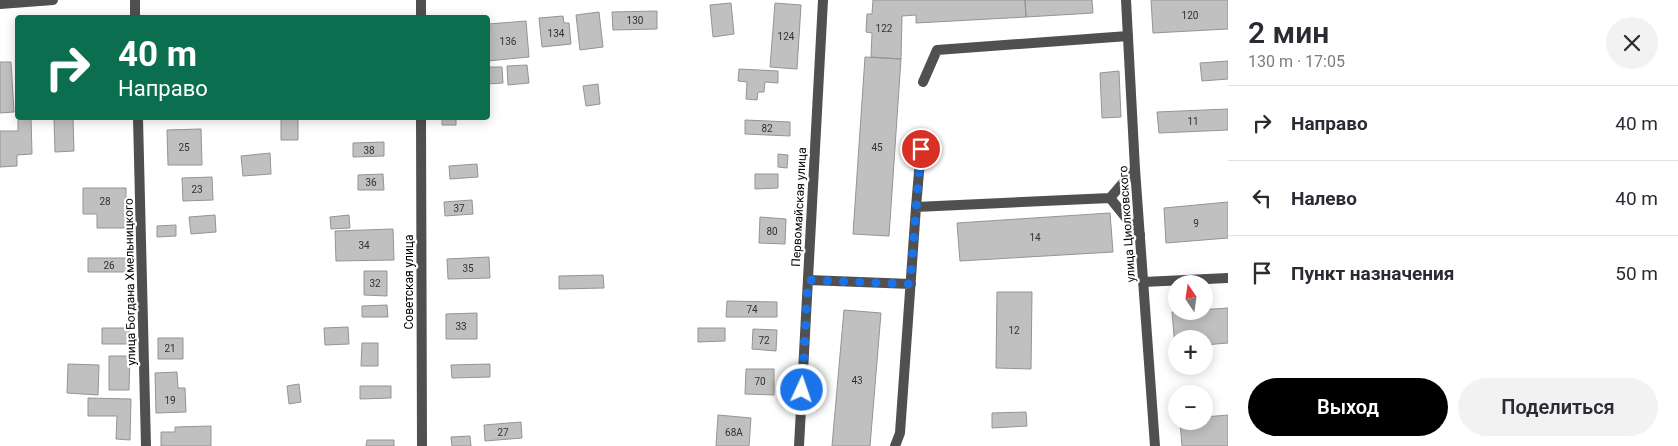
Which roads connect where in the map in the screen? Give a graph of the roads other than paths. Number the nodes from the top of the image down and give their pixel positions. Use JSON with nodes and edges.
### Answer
{"nodes":[{"id":1,"x":53,"y":0,"type":"edge"},
{"id":2,"x":134,"y":0,"type":"edge"},
{"id":3,"x":420,"y":0,"type":"edge"},
{"id":4,"x":823,"y":0,"type":"edge"},
{"id":5,"x":1126,"y":0,"type":"edge"},
{"id":6,"x":0,"y":4,"type":"edge"},
{"id":7,"x":135,"y":15,"type":"edge"},
{"id":8,"x":421,"y":15,"type":"edge"},
{"id":9,"x":1128,"y":36,"type":"junction"},
{"id":10,"x":922,"y":82,"type":"dead end"},
{"id":11,"x":138,"y":120,"type":"edge"},
{"id":12,"x":421,"y":120,"type":"edge"},
{"id":13,"x":921,"y":149,"type":"dead end"},
{"id":14,"x":1135,"y":169,"type":"junction"},
{"id":15,"x":1110,"y":198,"type":"junction"},
{"id":16,"x":916,"y":207,"type":"junction"},
{"id":17,"x":1140,"y":235,"type":"junction"},
{"id":18,"x":1228,"y":278,"type":"edge"},
{"id":19,"x":808,"y":280,"type":"junction"},
{"id":20,"x":1144,"y":282,"type":"junction"},
{"id":21,"x":910,"y":284,"type":"junction"},
{"id":22,"x":146,"y":446,"type":"edge"},
{"id":23,"x":422,"y":446,"type":"edge"},
{"id":24,"x":799,"y":446,"type":"edge"},
{"id":25,"x":894,"y":446,"type":"edge"},
{"id":26,"x":1155,"y":446,"type":"edge"}],
"edges":[{"from":1,"to":6,"type":"street"},
{"from":2,"to":7,"type":"street"},
{"from":3,"to":8,"type":"street"},
{"from":4,"to":19,"type":"street","name":"Первомайская улица"},
{"from":5,"to":9,"type":"street","name":"улица Циолковского"},
{"from":9,"to":10,"type":"street"},
{"from":9,"to":14,"type":"street","name":"улица Циолковского"},
{"from":11,"to":22,"type":"street","name":"улица Богдана Хмельницкого"},
{"from":12,"to":23,"type":"street","name":"Советская улица"},
{"from":13,"to":16,"type":"street"},
{"from":14,"to":15,"type":"street"},
{"from":14,"to":17,"type":"street","name":"улица Циолковского"},
{"from":15,"to":16,"type":"street"},
{"from":15,"to":17,"type":"street"},
{"from":16,"to":21,"type":"street"},
{"from":17,"to":20,"type":"street","name":"улица Циолковского"},
{"from":18,"to":20,"type":"street"},
{"from":19,"to":21,"type":"street"},
{"from":19,"to":24,"type":"street","name":"Первомайская улица"},
{"from":20,"to":26,"type":"street","name":"улица Циолковского"},
{"from":21,"to":25,"type":"street"}]}
